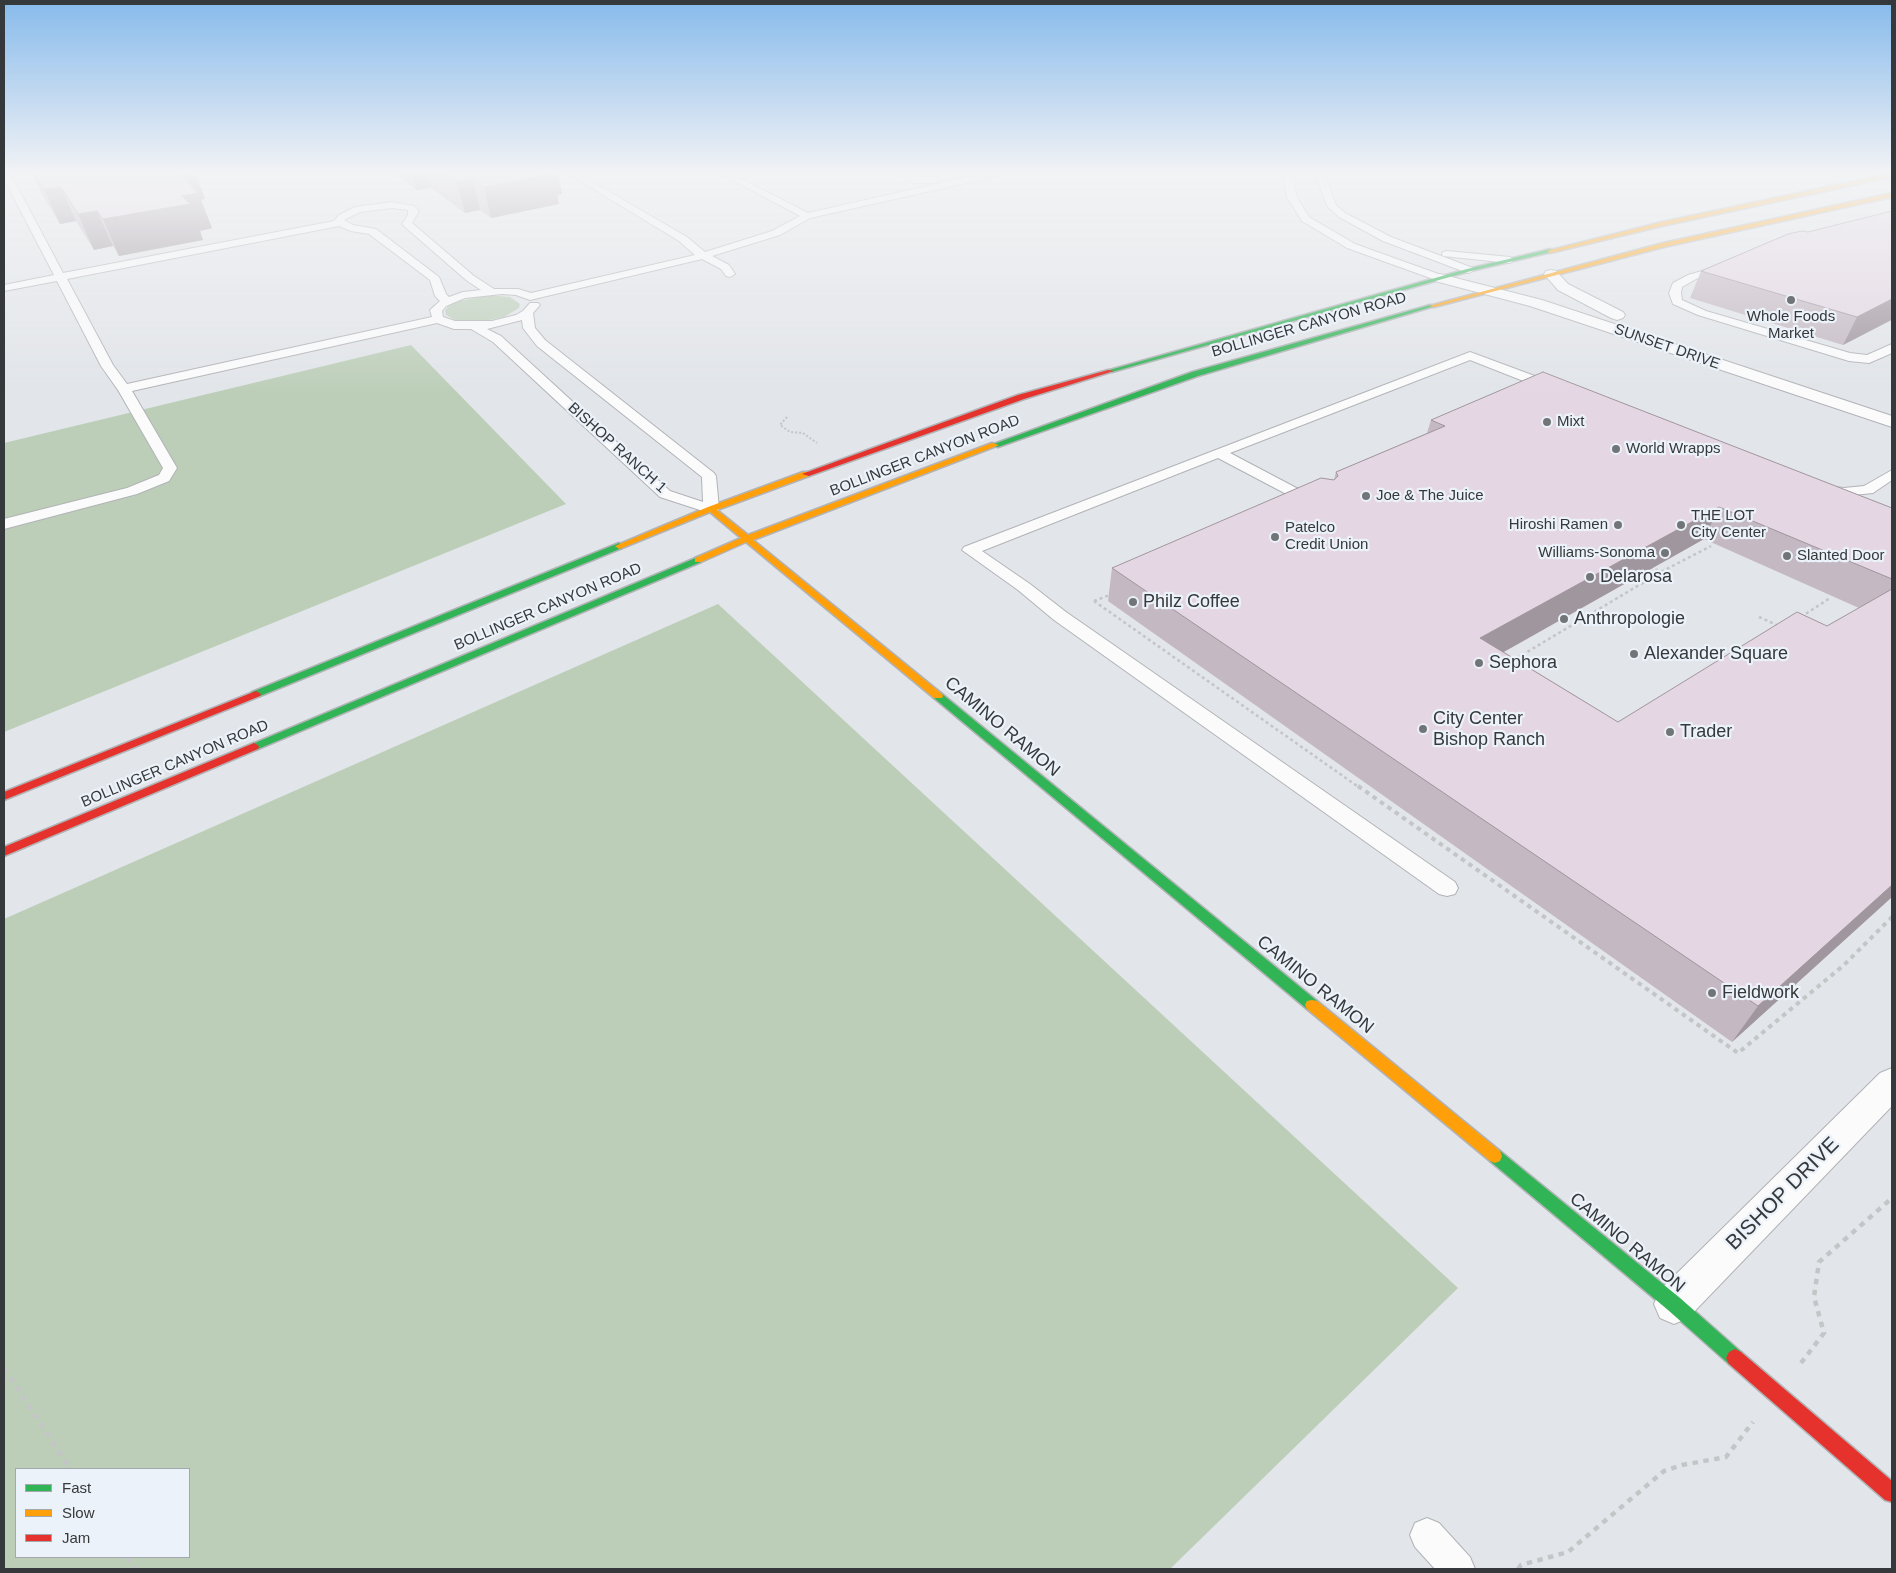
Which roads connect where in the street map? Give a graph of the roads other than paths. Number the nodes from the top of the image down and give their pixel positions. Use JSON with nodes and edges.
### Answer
{"nodes":[{"id":1,"x":42,"y":246,"type":"edge"},
{"id":2,"x":218,"y":246,"type":"edge"},
{"id":3,"x":392,"y":246,"type":"edge"},
{"id":4,"x":433,"y":246,"type":"edge"},
{"id":5,"x":692,"y":246,"type":"edge"},
{"id":6,"x":733,"y":246,"type":"edge"},
{"id":7,"x":1352,"y":246,"type":"edge"},
{"id":8,"x":1405,"y":246,"type":"edge"},
{"id":9,"x":1567,"y":246,"type":"edge"},
{"id":10,"x":1658,"y":246,"type":"edge"},
{"id":11,"x":1413,"y":250,"type":"junction"},
{"id":12,"x":703,"y":256,"type":"junction"},
{"id":13,"x":1510,"y":260,"type":"junction"},
{"id":14,"x":1741,"y":263,"type":"edge"},
{"id":15,"x":1468,"y":270,"type":"junction"},
{"id":16,"x":730,"y":274,"type":"dead end"},
{"id":17,"x":1552,"y":274,"type":"junction"},
{"id":18,"x":58,"y":277,"type":"junction"},
{"id":19,"x":1440,"y":278,"type":"junction"},
{"id":20,"x":1513,"y":284,"type":"junction"},
{"id":21,"x":4,"y":288,"type":"edge"},
{"id":22,"x":490,"y":291,"type":"junction"},
{"id":23,"x":1485,"y":291,"type":"junction"},
{"id":24,"x":530,"y":297,"type":"junction"},
{"id":25,"x":448,"y":301,"type":"junction"},
{"id":26,"x":527,"y":313,"type":"junction"},
{"id":27,"x":1621,"y":316,"type":"junction"},
{"id":28,"x":438,"y":319,"type":"junction"},
{"id":29,"x":476,"y":327,"type":"junction"},
{"id":30,"x":1673,"y":332,"type":"dead end"},
{"id":31,"x":1892,"y":348,"type":"edge"},
{"id":32,"x":124,"y":389,"type":"junction"},
{"id":33,"x":1568,"y":394,"type":"edge"},
{"id":34,"x":1892,"y":422,"type":"edge"},
{"id":35,"x":1219,"y":453,"type":"junction"},
{"id":36,"x":1892,"y":474,"type":"edge"},
{"id":37,"x":1811,"y":488,"type":"edge"},
{"id":38,"x":1322,"y":507,"type":"edge"},
{"id":39,"x":711,"y":509,"type":"junction"},
{"id":40,"x":4,"y":524,"type":"edge"},
{"id":41,"x":747,"y":539,"type":"junction"},
{"id":42,"x":4,"y":796,"type":"edge"},
{"id":43,"x":4,"y":852,"type":"edge"},
{"id":44,"x":1447,"y":888,"type":"dead end"},
{"id":45,"x":1892,"y":1083,"type":"edge"},
{"id":46,"x":1674,"y":1304,"type":"junction"},
{"id":47,"x":1892,"y":1492,"type":"edge"},
{"id":48,"x":1427,"y":1535,"type":"dead end"},
{"id":49,"x":1458,"y":1569,"type":"edge"}],
"edges":[{"from":1,"to":18,"type":"lane"},
{"from":2,"to":18,"type":"lane"},
{"from":3,"to":25,"type":"lane"},
{"from":4,"to":22,"type":"lane"},
{"from":5,"to":12,"type":"lane"},
{"from":6,"to":12,"type":"lane"},
{"from":7,"to":19,"type":"lane"},
{"from":8,"to":11,"type":"lane"},
{"from":9,"to":13,"type":"main road","name":"BOLLINGER CANYON ROAD"},
{"from":10,"to":17,"type":"main road","name":"BOLLINGER CANYON ROAD"},
{"from":11,"to":13,"type":"lane"},
{"from":11,"to":15,"type":"lane"},
{"from":12,"to":16,"type":"lane"},
{"from":12,"to":24,"type":"lane"},
{"from":13,"to":15,"type":"main road","name":"BOLLINGER CANYON ROAD"},
{"from":14,"to":31,"type":"lane"},
{"from":15,"to":19,"type":"main road","name":"BOLLINGER CANYON ROAD"},
{"from":15,"to":20,"type":"street","name":"SUNSET DRIVE"},
{"from":17,"to":20,"type":"main road","name":"BOLLINGER CANYON ROAD"},
{"from":17,"to":27,"type":"street","name":"SUNSET DRIVE"},
{"from":18,"to":21,"type":"lane"},
{"from":18,"to":32,"type":"lane"},
{"from":19,"to":23,"type":"street","name":"SUNSET DRIVE"},
{"from":19,"to":39,"type":"main road","name":"BOLLINGER CANYON ROAD"},
{"from":20,"to":23,"type":"main road","name":"BOLLINGER CANYON ROAD"},
{"from":20,"to":27,"type":"street","name":"SUNSET DRIVE"},
{"from":22,"to":24,"type":"lane"},
{"from":22,"to":25,"type":"lane"},
{"from":23,"to":34,"type":"street","name":"SUNSET DRIVE"},
{"from":23,"to":41,"type":"main road","name":"BOLLINGER CANYON ROAD"},
{"from":24,"to":26,"type":"lane"},
{"from":25,"to":28,"type":"lane"},
{"from":26,"to":29,"type":"lane"},
{"from":26,"to":39,"type":"lane","name":"BISHOP RANCH 1"},
{"from":27,"to":30,"type":"street","name":"SUNSET DRIVE"},
{"from":28,"to":29,"type":"lane"},
{"from":28,"to":32,"type":"lane"},
{"from":29,"to":39,"type":"lane","name":"BISHOP RANCH 1"},
{"from":32,"to":40,"type":"lane"},
{"from":33,"to":35,"type":"lane"},
{"from":35,"to":38,"type":"lane"},
{"from":35,"to":44,"type":"lane"},
{"from":36,"to":37,"type":"lane"},
{"from":39,"to":41,"type":"main road","name":"CAMINO RAMON"},
{"from":39,"to":42,"type":"main road","name":"BOLLINGER CANYON ROAD"},
{"from":41,"to":43,"type":"main road","name":"BOLLINGER CANYON ROAD"},
{"from":41,"to":46,"type":"main road","name":"CAMINO RAMON"},
{"from":45,"to":46,"type":"street","name":"BISHOP DRIVE"},
{"from":46,"to":47,"type":"main road","name":"CAMINO RAMON"},
{"from":48,"to":49,"type":"lane"}]}
